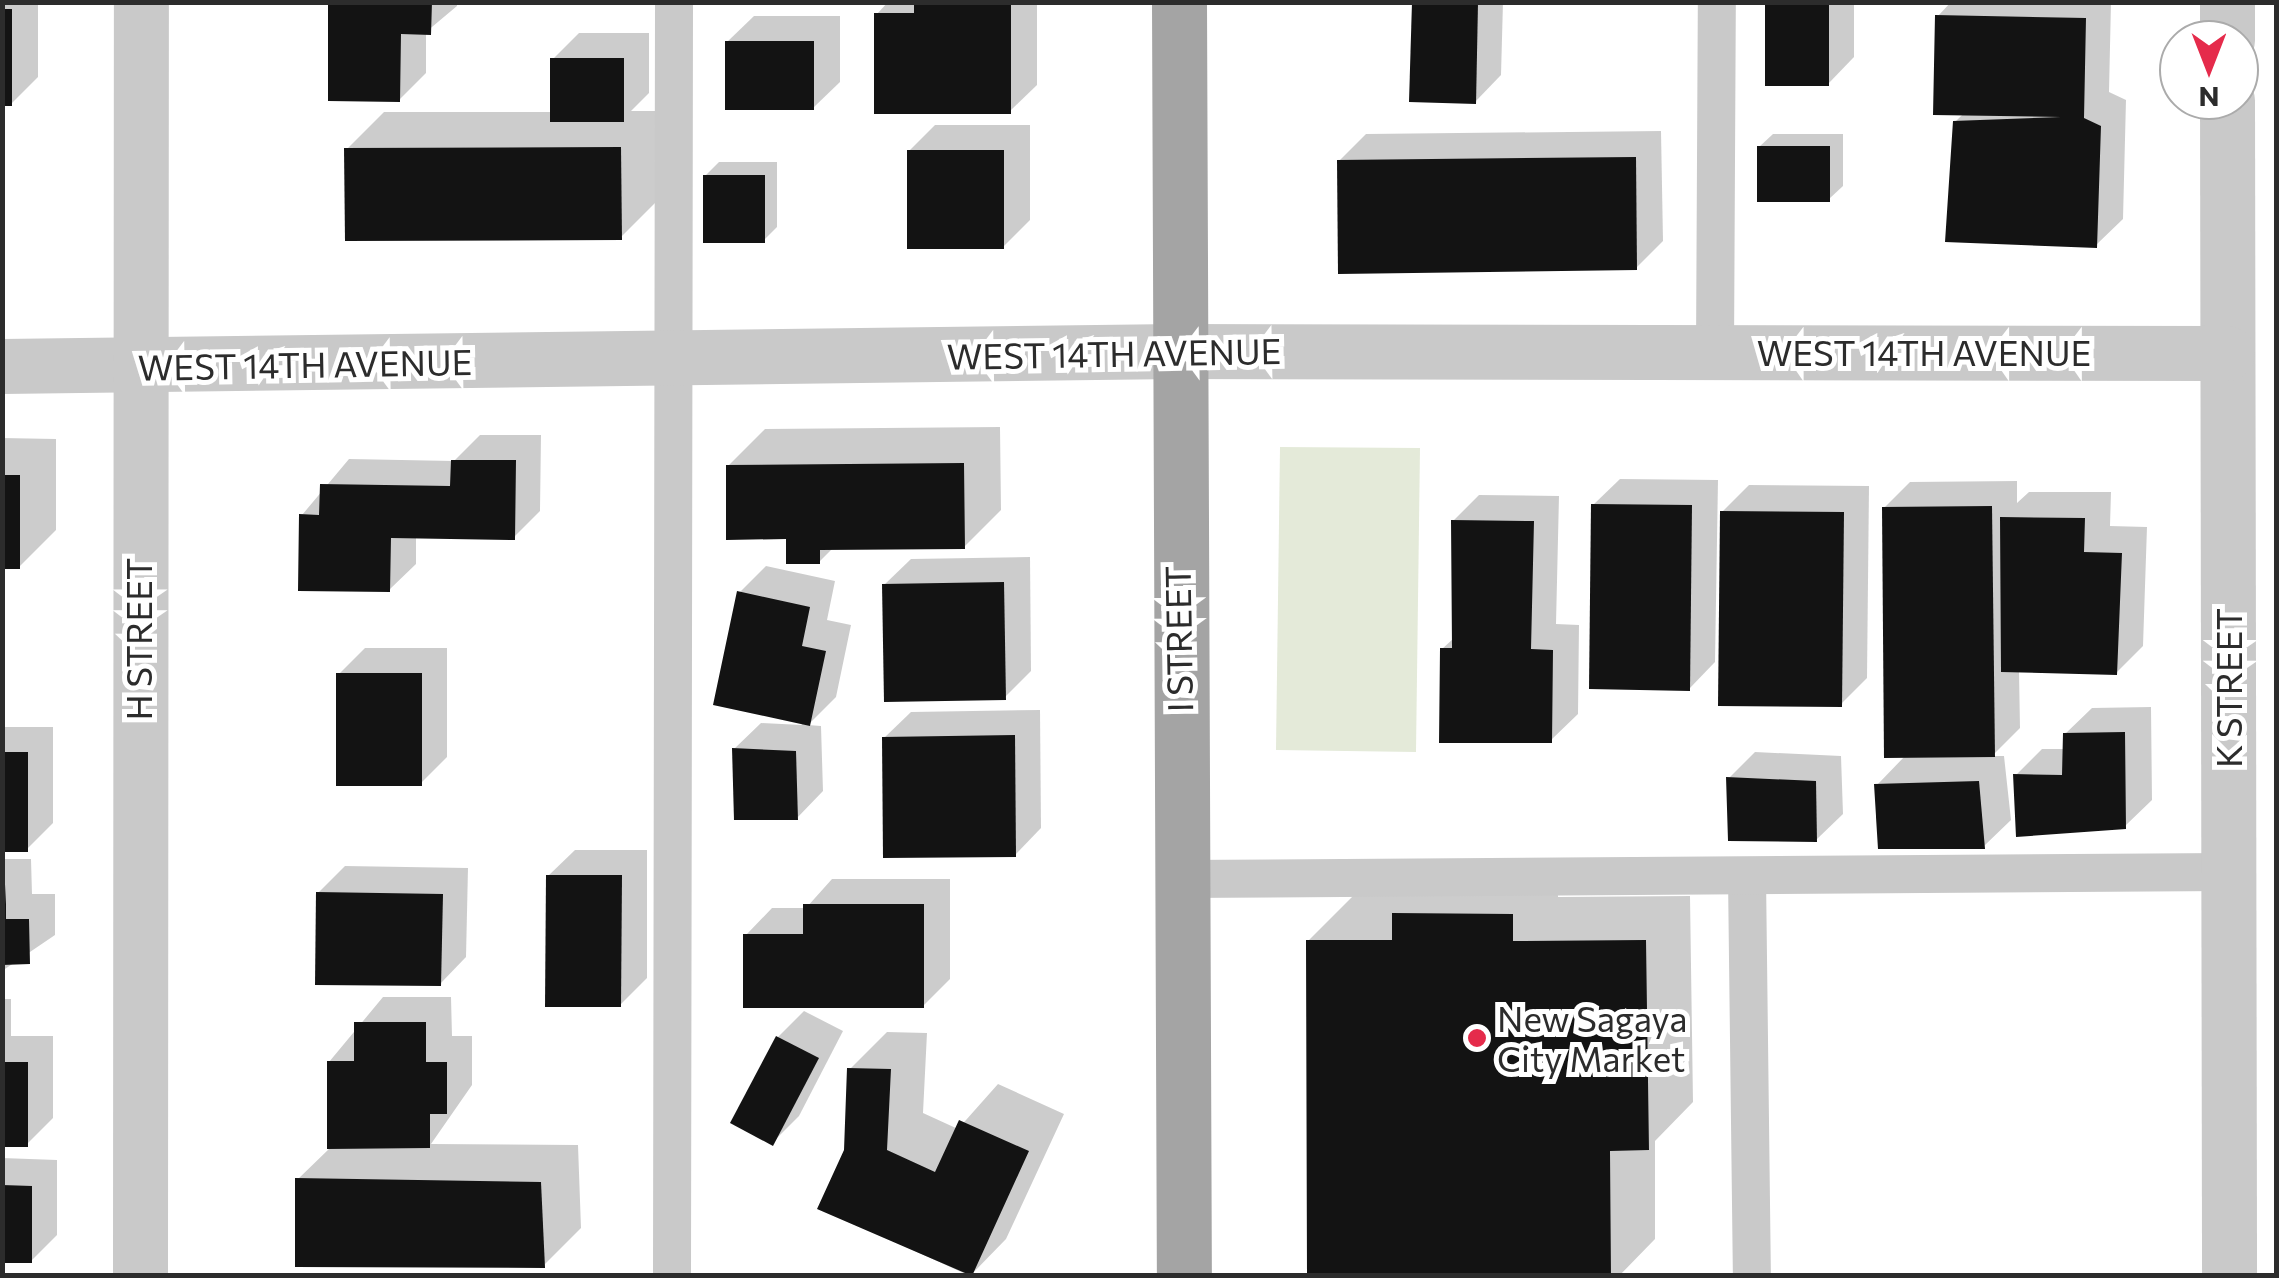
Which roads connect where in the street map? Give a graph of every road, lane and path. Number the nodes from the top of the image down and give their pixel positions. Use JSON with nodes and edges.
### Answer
{"nodes":[{"id":1,"x":141,"y":2,"type":"edge"},
{"id":2,"x":674,"y":2,"type":"edge"},
{"id":3,"x":1179,"y":2,"type":"edge"},
{"id":4,"x":1717,"y":2,"type":"edge"},
{"id":5,"x":2227,"y":120,"type":"edge"},
{"id":6,"x":1176,"y":351,"type":"junction"},
{"id":7,"x":1715,"y":352,"type":"junction"},
{"id":8,"x":2226,"y":353,"type":"junction"},
{"id":9,"x":674,"y":358,"type":"junction"},
{"id":10,"x":2,"y":366,"type":"edge"},
{"id":11,"x":138,"y":367,"type":"junction"},
{"id":12,"x":2228,"y":872,"type":"junction"},
{"id":13,"x":1747,"y":876,"type":"junction"},
{"id":14,"x":1180,"y":879,"type":"junction"},
{"id":15,"x":140,"y":1276,"type":"edge"},
{"id":16,"x":672,"y":1276,"type":"edge"},
{"id":17,"x":1184,"y":1276,"type":"edge"},
{"id":18,"x":1752,"y":1276,"type":"edge"},
{"id":19,"x":2229,"y":1276,"type":"edge"}],
"edges":[{"from":1,"to":11,"type":"street","name":"H STREET"},
{"from":2,"to":9,"type":"lane"},
{"from":3,"to":6,"type":"main road","name":"I STREET"},
{"from":4,"to":7,"type":"lane"},
{"from":5,"to":8,"type":"street","name":"K STREET"},
{"from":6,"to":7,"type":"street","name":"WEST 14TH AVENUE"},
{"from":6,"to":9,"type":"street","name":"WEST 14TH AVENUE"},
{"from":6,"to":14,"type":"main road","name":"I STREET"},
{"from":7,"to":8,"type":"street","name":"WEST 14TH AVENUE"},
{"from":8,"to":12,"type":"street","name":"K STREET"},
{"from":9,"to":11,"type":"street","name":"WEST 14TH AVENUE"},
{"from":9,"to":16,"type":"lane"},
{"from":10,"to":11,"type":"street","name":"WEST 14TH AVENUE"},
{"from":11,"to":15,"type":"street","name":"H STREET"},
{"from":12,"to":13,"type":"lane"},
{"from":12,"to":19,"type":"street","name":"K STREET"},
{"from":13,"to":14,"type":"lane"},
{"from":13,"to":18,"type":"lane"},
{"from":14,"to":17,"type":"main road","name":"I STREET"}]}
